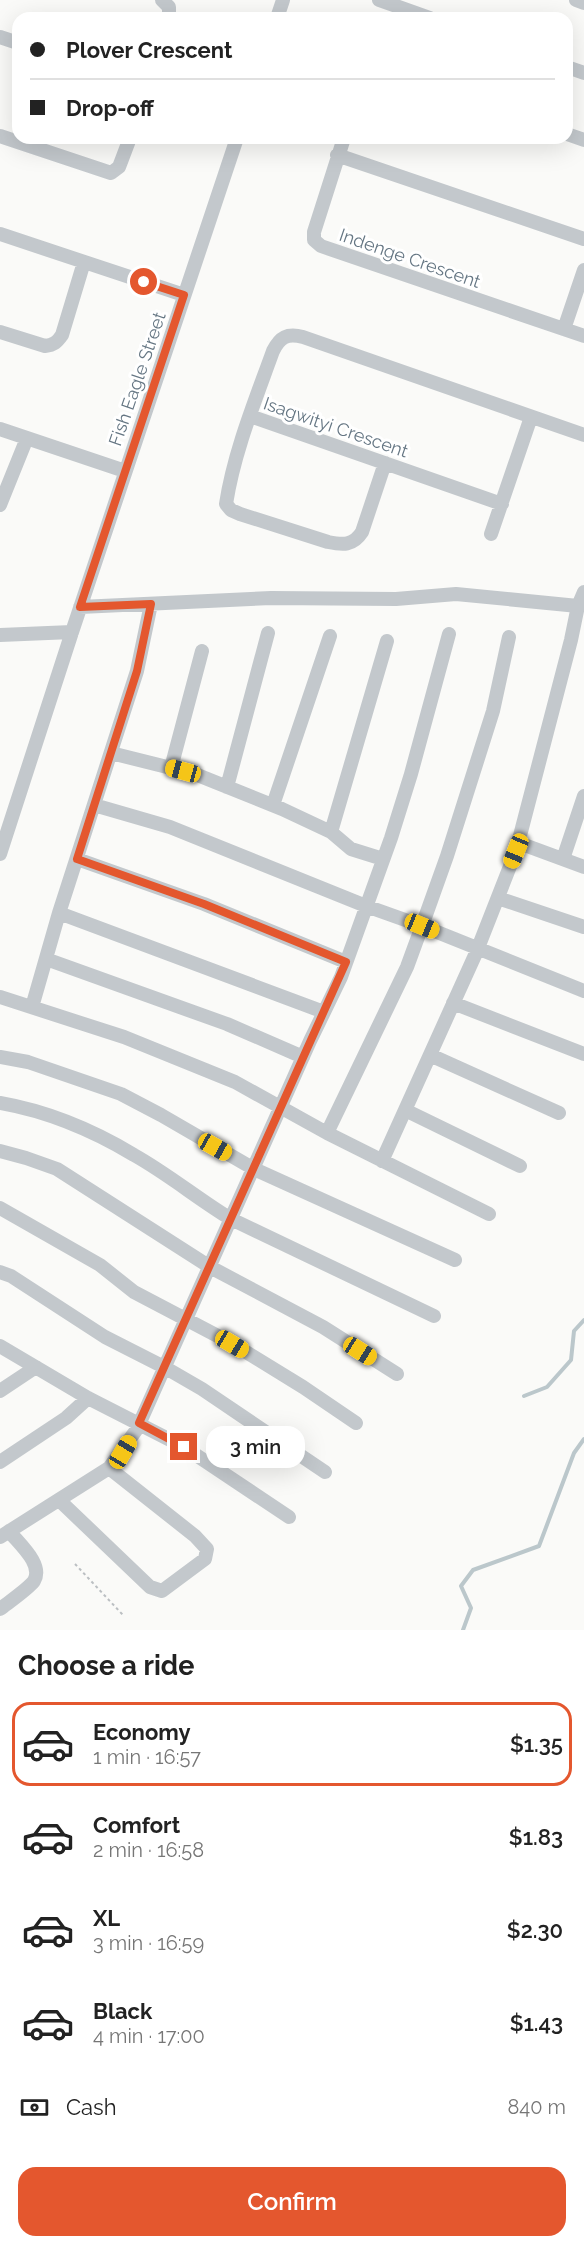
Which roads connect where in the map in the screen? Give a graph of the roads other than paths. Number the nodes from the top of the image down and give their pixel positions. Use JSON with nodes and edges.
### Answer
{"nodes":[{"id":1,"x":379,"y":0,"type":"edge"},
{"id":2,"x":576,"y":0,"type":"edge"},
{"id":3,"x":584,"y":3,"type":"edge"},
{"id":4,"x":413,"y":12,"type":"edge"},
{"id":5,"x":25,"y":144,"type":"edge"},
{"id":6,"x":128,"y":144,"type":"edge"},
{"id":7,"x":235,"y":144,"type":"edge"},
{"id":8,"x":342,"y":144,"type":"edge"},
{"id":9,"x":337,"y":155,"type":"junction"},
{"id":10,"x":0,"y":234,"type":"edge"},
{"id":11,"x":584,"y":239,"type":"edge"},
{"id":12,"x":84,"y":262,"type":"junction"},
{"id":13,"x":584,"y":270,"type":"edge"},
{"id":14,"x":184,"y":295,"type":"junction"},
{"id":15,"x":564,"y":329,"type":"junction"},
{"id":16,"x":0,"y":332,"type":"edge"},
{"id":17,"x":584,"y":336,"type":"edge"},
{"id":18,"x":250,"y":416,"type":"junction"},
{"id":19,"x":531,"y":417,"type":"junction"},
{"id":20,"x":0,"y":429,"type":"edge"},
{"id":21,"x":584,"y":435,"type":"edge"},
{"id":22,"x":27,"y":438,"type":"junction"},
{"id":23,"x":385,"y":463,"type":"junction"},
{"id":24,"x":125,"y":471,"type":"junction"},
{"id":25,"x":502,"y":504,"type":"junction"},
{"id":26,"x":0,"y":505,"type":"edge"},
{"id":27,"x":491,"y":534,"type":"dead end"},
{"id":28,"x":584,"y":592,"type":"edge"},
{"id":29,"x":151,"y":604,"type":"junction"},
{"id":30,"x":578,"y":606,"type":"junction"},
{"id":31,"x":80,"y":607,"type":"junction"},
{"id":32,"x":72,"y":632,"type":"junction"},
{"id":33,"x":268,"y":633,"type":"dead end"},
{"id":34,"x":449,"y":634,"type":"dead end"},
{"id":35,"x":0,"y":635,"type":"edge"},
{"id":36,"x":330,"y":636,"type":"dead end"},
{"id":37,"x":509,"y":637,"type":"dead end"},
{"id":38,"x":387,"y":641,"type":"dead end"},
{"id":39,"x":202,"y":651,"type":"dead end"},
{"id":40,"x":111,"y":753,"type":"junction"},
{"id":41,"x":171,"y":768,"type":"junction"},
{"id":42,"x":227,"y":787,"type":"junction"},
{"id":43,"x":584,"y":796,"type":"edge"},
{"id":44,"x":94,"y":805,"type":"junction"},
{"id":45,"x":273,"y":805,"type":"junction"},
{"id":46,"x":331,"y":832,"type":"junction"},
{"id":47,"x":519,"y":843,"type":"junction"},
{"id":48,"x":0,"y":854,"type":"edge"},
{"id":49,"x":77,"y":859,"type":"junction"},
{"id":50,"x":383,"y":859,"type":"junction"},
{"id":51,"x":563,"y":859,"type":"junction"},
{"id":52,"x":584,"y":867,"type":"edge"},
{"id":53,"x":498,"y":898,"type":"junction"},
{"id":54,"x":366,"y":906,"type":"junction"},
{"id":55,"x":59,"y":913,"type":"junction"},
{"id":56,"x":422,"y":926,"type":"junction"},
{"id":57,"x":584,"y":927,"type":"edge"},
{"id":58,"x":478,"y":948,"type":"junction"},
{"id":59,"x":46,"y":959,"type":"junction"},
{"id":60,"x":346,"y":962,"type":"junction"},
{"id":61,"x":584,"y":991,"type":"edge"},
{"id":62,"x":0,"y":997,"type":"edge"},
{"id":63,"x":453,"y":1003,"type":"junction"},
{"id":64,"x":32,"y":1007,"type":"junction"},
{"id":65,"x":324,"y":1012,"type":"junction"},
{"id":66,"x":584,"y":1054,"type":"edge"},
{"id":67,"x":430,"y":1055,"type":"junction"},
{"id":68,"x":303,"y":1056,"type":"junction"},
{"id":69,"x":0,"y":1057,"type":"edge"},
{"id":70,"x":0,"y":1103,"type":"edge"},
{"id":71,"x":281,"y":1108,"type":"junction"},
{"id":72,"x":405,"y":1110,"type":"junction"},
{"id":73,"x":559,"y":1113,"type":"dead end"},
{"id":74,"x":327,"y":1133,"type":"junction"},
{"id":75,"x":0,"y":1151,"type":"edge"},
{"id":76,"x":382,"y":1161,"type":"junction"},
{"id":77,"x":520,"y":1166,"type":"dead end"},
{"id":78,"x":254,"y":1169,"type":"junction"},
{"id":79,"x":0,"y":1208,"type":"edge"},
{"id":80,"x":489,"y":1214,"type":"dead end"},
{"id":81,"x":231,"y":1219,"type":"junction"},
{"id":82,"x":455,"y":1260,"type":"dead end"},
{"id":83,"x":210,"y":1267,"type":"junction"},
{"id":84,"x":0,"y":1272,"type":"edge"},
{"id":85,"x":434,"y":1316,"type":"dead end"},
{"id":86,"x":186,"y":1320,"type":"junction"},
{"id":87,"x":0,"y":1346,"type":"edge"},
{"id":88,"x":36,"y":1366,"type":"junction"},
{"id":89,"x":164,"y":1367,"type":"junction"},
{"id":90,"x":397,"y":1374,"type":"dead end"},
{"id":91,"x":0,"y":1391,"type":"edge"},
{"id":92,"x":88,"y":1398,"type":"junction"},
{"id":93,"x":139,"y":1423,"type":"junction"},
{"id":94,"x":356,"y":1423,"type":"dead end"},
{"id":95,"x":0,"y":1462,"type":"edge"},
{"id":96,"x":109,"y":1468,"type":"junction"},
{"id":97,"x":325,"y":1472,"type":"dead end"},
{"id":98,"x":59,"y":1500,"type":"junction"},
{"id":99,"x":289,"y":1517,"type":"dead end"},
{"id":100,"x":4,"y":1534,"type":"edge"},
{"id":101,"x":0,"y":1609,"type":"edge"}],
"edges":[{"from":1,"to":4,"type":"street"},
{"from":2,"to":3,"type":"street"},
{"from":5,"to":6,"type":"street"},
{"from":7,"to":14,"type":"street","name":"Fish Eagle Street"},
{"from":8,"to":9,"type":"street","name":"Indenge Crescent"},
{"from":9,"to":11,"type":"street"},
{"from":9,"to":15,"type":"street","name":"Indenge Crescent"},
{"from":10,"to":12,"type":"street"},
{"from":12,"to":14,"type":"street"},
{"from":12,"to":16,"type":"street"},
{"from":13,"to":15,"type":"street"},
{"from":14,"to":24,"type":"street","name":"Fish Eagle Street"},
{"from":15,"to":17,"type":"street","name":"Indenge Crescent"},
{"from":18,"to":19,"type":"street","name":"Isagwityi Crescent"},
{"from":18,"to":23,"type":"street","name":"Isagwityi Crescent"},
{"from":18,"to":23,"type":"street"},
{"from":19,"to":21,"type":"street","name":"Isagwityi Crescent"},
{"from":19,"to":25,"type":"street"},
{"from":20,"to":22,"type":"street"},
{"from":22,"to":24,"type":"street"},
{"from":22,"to":26,"type":"street"},
{"from":23,"to":25,"type":"street","name":"Isagwityi Crescent"},
{"from":24,"to":31,"type":"street","name":"Fish Eagle Street"},
{"from":25,"to":27,"type":"street"},
{"from":28,"to":30,"type":"street"},
{"from":29,"to":30,"type":"street"},
{"from":29,"to":31,"type":"street"},
{"from":29,"to":40,"type":"street"},
{"from":30,"to":47,"type":"street"},
{"from":31,"to":32,"type":"street","name":"Fish Eagle Street"},
{"from":32,"to":35,"type":"street"},
{"from":32,"to":48,"type":"street","name":"Fish Eagle Street"},
{"from":33,"to":42,"type":"street"},
{"from":34,"to":50,"type":"street"},
{"from":36,"to":45,"type":"street"},
{"from":37,"to":56,"type":"street"},
{"from":38,"to":46,"type":"street"},
{"from":39,"to":41,"type":"street"},
{"from":40,"to":41,"type":"street"},
{"from":40,"to":44,"type":"street"},
{"from":41,"to":42,"type":"street"},
{"from":42,"to":45,"type":"street"},
{"from":43,"to":51,"type":"street"},
{"from":44,"to":49,"type":"street"},
{"from":44,"to":54,"type":"street"},
{"from":45,"to":46,"type":"street"},
{"from":46,"to":50,"type":"street"},
{"from":47,"to":51,"type":"street"},
{"from":47,"to":53,"type":"street"},
{"from":49,"to":55,"type":"street"},
{"from":49,"to":60,"type":"street"},
{"from":50,"to":54,"type":"street"},
{"from":51,"to":52,"type":"street"},
{"from":53,"to":57,"type":"street"},
{"from":53,"to":58,"type":"street"},
{"from":54,"to":56,"type":"street"},
{"from":54,"to":60,"type":"street"},
{"from":55,"to":59,"type":"street"},
{"from":55,"to":65,"type":"street"},
{"from":56,"to":58,"type":"street"},
{"from":56,"to":74,"type":"street"},
{"from":58,"to":61,"type":"street"},
{"from":58,"to":63,"type":"street"},
{"from":59,"to":64,"type":"street"},
{"from":59,"to":68,"type":"street"},
{"from":60,"to":65,"type":"street"},
{"from":62,"to":64,"type":"street"},
{"from":63,"to":66,"type":"street"},
{"from":63,"to":67,"type":"street"},
{"from":64,"to":71,"type":"street"},
{"from":65,"to":68,"type":"street"},
{"from":67,"to":72,"type":"street"},
{"from":67,"to":73,"type":"street"},
{"from":68,"to":71,"type":"street"},
{"from":69,"to":78,"type":"street"},
{"from":70,"to":81,"type":"street"},
{"from":71,"to":74,"type":"street"},
{"from":71,"to":78,"type":"street"},
{"from":72,"to":76,"type":"street"},
{"from":72,"to":77,"type":"street"},
{"from":74,"to":76,"type":"street"},
{"from":75,"to":83,"type":"street"},
{"from":76,"to":80,"type":"street"},
{"from":78,"to":81,"type":"street"},
{"from":78,"to":82,"type":"street"},
{"from":79,"to":86,"type":"street"},
{"from":81,"to":83,"type":"street"},
{"from":81,"to":85,"type":"street"},
{"from":83,"to":86,"type":"street"},
{"from":83,"to":90,"type":"street"},
{"from":84,"to":89,"type":"street"},
{"from":86,"to":89,"type":"street"},
{"from":86,"to":94,"type":"street"},
{"from":87,"to":88,"type":"street"},
{"from":88,"to":91,"type":"street"},
{"from":88,"to":92,"type":"street"},
{"from":89,"to":93,"type":"street"},
{"from":89,"to":97,"type":"street"},
{"from":92,"to":93,"type":"street"},
{"from":92,"to":95,"type":"street"},
{"from":93,"to":96,"type":"street"},
{"from":93,"to":99,"type":"street"},
{"from":96,"to":98,"type":"street"},
{"from":96,"to":98,"type":"street"},
{"from":98,"to":100,"type":"street"},
{"from":100,"to":101,"type":"street"}]}
